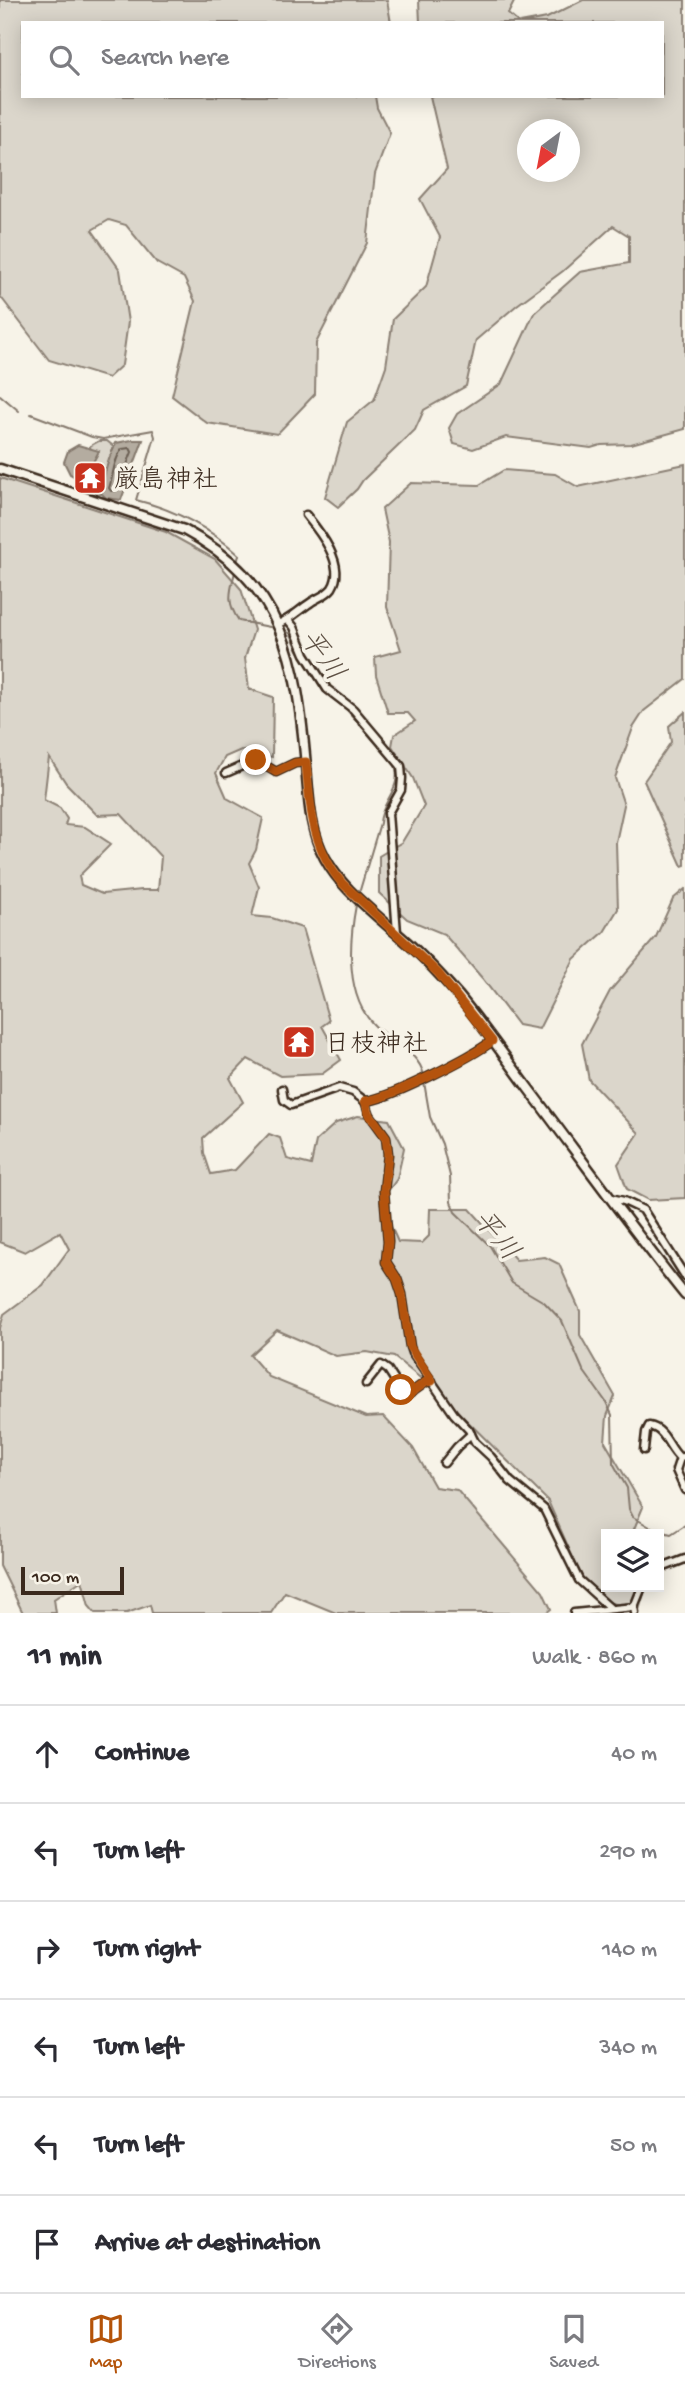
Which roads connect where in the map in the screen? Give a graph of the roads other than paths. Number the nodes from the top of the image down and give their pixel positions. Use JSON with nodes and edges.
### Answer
{"nodes":[{"id":1,"x":0,"y":469,"type":"edge"},
{"id":2,"x":306,"y":515,"type":"dead end"},
{"id":3,"x":288,"y":621,"type":"junction"},
{"id":4,"x":280,"y":627,"type":"junction"},
{"id":5,"x":306,"y":762,"type":"junction"},
{"id":6,"x":226,"y":773,"type":"dead end"},
{"id":7,"x":397,"y":933,"type":"junction"},
{"id":8,"x":492,"y":1041,"type":"junction"},
{"id":9,"x":282,"y":1089,"type":"dead end"},
{"id":10,"x":365,"y":1101,"type":"junction"},
{"id":11,"x":611,"y":1198,"type":"junction"},
{"id":12,"x":685,"y":1276,"type":"edge"},
{"id":13,"x":684,"y":1291,"type":"edge"},
{"id":14,"x":432,"y":1381,"type":"junction"},
{"id":15,"x":366,"y":1384,"type":"dead end"},
{"id":16,"x":471,"y":1434,"type":"junction"},
{"id":17,"x":644,"y":1450,"type":"dead end"},
{"id":18,"x":682,"y":1457,"type":"edge"},
{"id":19,"x":444,"y":1463,"type":"dead end"},
{"id":20,"x":685,"y":1490,"type":"edge"},
{"id":21,"x":685,"y":1559,"type":"edge"},
{"id":22,"x":664,"y":1567,"type":"edge"},
{"id":23,"x":640,"y":1592,"type":"edge"},
{"id":24,"x":610,"y":1608,"type":"junction"},
{"id":25,"x":634,"y":1610,"type":"edge"},
{"id":26,"x":574,"y":1613,"type":"edge"}],
"edges":[{"from":1,"to":4,"type":"street"},
{"from":2,"to":3,"type":"street"},
{"from":3,"to":4,"type":"street"},
{"from":3,"to":7,"type":"street"},
{"from":4,"to":5,"type":"street"},
{"from":5,"to":6,"type":"street"},
{"from":5,"to":7,"type":"street"},
{"from":7,"to":8,"type":"street"},
{"from":8,"to":10,"type":"street"},
{"from":8,"to":11,"type":"street"},
{"from":9,"to":10,"type":"street"},
{"from":10,"to":14,"type":"street"},
{"from":11,"to":12,"type":"street"},
{"from":11,"to":13,"type":"street"},
{"from":14,"to":15,"type":"street"},
{"from":14,"to":16,"type":"street"},
{"from":16,"to":19,"type":"street"},
{"from":16,"to":24,"type":"street"},
{"from":17,"to":18,"type":"street"},
{"from":18,"to":20,"type":"street"},
{"from":21,"to":22,"type":"street"},
{"from":23,"to":25,"type":"street"},
{"from":24,"to":25,"type":"street"},
{"from":24,"to":26,"type":"street"}]}
